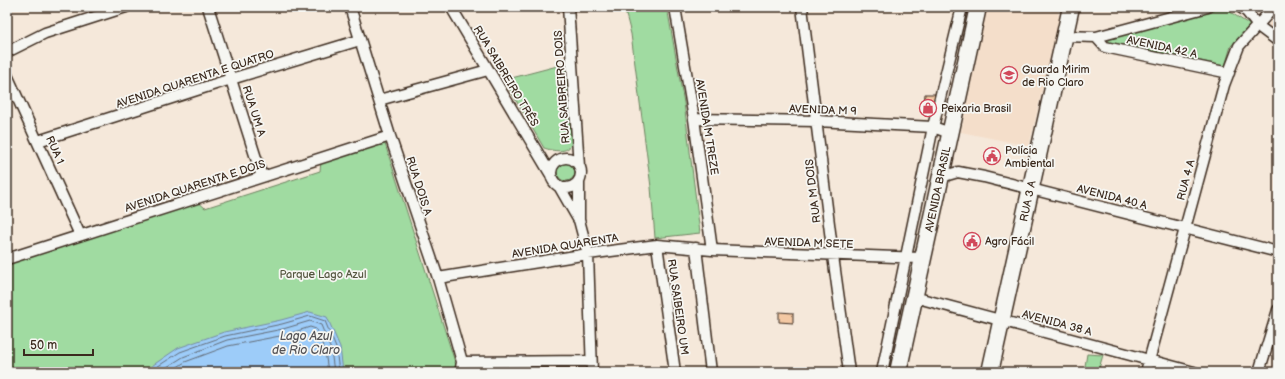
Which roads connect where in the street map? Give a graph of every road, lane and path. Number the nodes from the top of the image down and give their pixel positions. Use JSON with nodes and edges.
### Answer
{"nodes":[{"id":1,"x":126,"y":7,"type":"edge"},
{"id":2,"x":208,"y":7,"type":"edge"},
{"id":3,"x":350,"y":7,"type":"edge"},
{"id":4,"x":451,"y":7,"type":"edge"},
{"id":5,"x":568,"y":7,"type":"edge"},
{"id":6,"x":675,"y":7,"type":"edge"},
{"id":7,"x":802,"y":7,"type":"edge"},
{"id":8,"x":962,"y":7,"type":"edge"},
{"id":9,"x":978,"y":7,"type":"edge"},
{"id":10,"x":1070,"y":7,"type":"edge"},
{"id":11,"x":1208,"y":7,"type":"edge"},
{"id":12,"x":1240,"y":7,"type":"edge"},
{"id":13,"x":1274,"y":7,"type":"edge"},
{"id":14,"x":1258,"y":26,"type":"junction"},
{"id":15,"x":1064,"y":36,"type":"junction"},
{"id":16,"x":1096,"y":37,"type":"junction"},
{"id":17,"x":360,"y":40,"type":"junction"},
{"id":18,"x":1278,"y":41,"type":"edge"},
{"id":19,"x":7,"y":52,"type":"edge"},
{"id":20,"x":488,"y":70,"type":"junction"},
{"id":21,"x":1229,"y":73,"type":"junction"},
{"id":22,"x":7,"y":76,"type":"edge"},
{"id":23,"x":231,"y":79,"type":"junction"},
{"id":24,"x":379,"y":100,"type":"junction"},
{"id":25,"x":694,"y":119,"type":"junction"},
{"id":26,"x":816,"y":121,"type":"junction"},
{"id":27,"x":933,"y":126,"type":"junction"},
{"id":28,"x":950,"y":133,"type":"junction"},
{"id":29,"x":390,"y":136,"type":"junction"},
{"id":30,"x":38,"y":141,"type":"junction"},
{"id":31,"x":579,"y":166,"type":"junction"},
{"id":32,"x":552,"y":170,"type":"junction"},
{"id":33,"x":262,"y":177,"type":"junction"},
{"id":34,"x":940,"y":177,"type":"junction"},
{"id":35,"x":579,"y":180,"type":"junction"},
{"id":36,"x":559,"y":186,"type":"junction"},
{"id":37,"x":1031,"y":189,"type":"junction"},
{"id":38,"x":579,"y":220,"type":"junction"},
{"id":39,"x":1186,"y":229,"type":"junction"},
{"id":40,"x":80,"y":235,"type":"junction"},
{"id":41,"x":657,"y":245,"type":"junction"},
{"id":42,"x":696,"y":248,"type":"junction"},
{"id":43,"x":712,"y":250,"type":"junction"},
{"id":44,"x":1278,"y":252,"type":"edge"},
{"id":45,"x":588,"y":254,"type":"junction"},
{"id":46,"x":833,"y":256,"type":"junction"},
{"id":47,"x":906,"y":258,"type":"junction"},
{"id":48,"x":922,"y":258,"type":"junction"},
{"id":49,"x":7,"y":259,"type":"edge"},
{"id":50,"x":438,"y":278,"type":"junction"},
{"id":51,"x":914,"y":297,"type":"junction"},
{"id":52,"x":1278,"y":310,"type":"edge"},
{"id":53,"x":1002,"y":321,"type":"junction"},
{"id":54,"x":1150,"y":360,"type":"junction"},
{"id":55,"x":591,"y":361,"type":"junction"},
{"id":56,"x":461,"y":367,"type":"edge"},
{"id":57,"x":465,"y":372,"type":"edge"},
{"id":58,"x":592,"y":372,"type":"edge"},
{"id":59,"x":675,"y":372,"type":"edge"},
{"id":60,"x":711,"y":372,"type":"edge"},
{"id":61,"x":849,"y":372,"type":"edge"},
{"id":62,"x":882,"y":372,"type":"edge"},
{"id":63,"x":898,"y":372,"type":"edge"},
{"id":64,"x":990,"y":372,"type":"edge"},
{"id":65,"x":1146,"y":372,"type":"edge"},
{"id":66,"x":1194,"y":372,"type":"edge"},
{"id":67,"x":1259,"y":372,"type":"edge"}],
"edges":[{"from":1,"to":19,"type":"street"},
{"from":2,"to":23,"type":"street","name":"RUA UM A"},
{"from":3,"to":17,"type":"street","name":"RUA DOIS A"},
{"from":4,"to":20,"type":"street","name":"RUA SAIBREIRO TRÊS"},
{"from":5,"to":31,"type":"street","name":"RUA SAIBREIRO DOIS"},
{"from":6,"to":25,"type":"street","name":"AVENIDA M TREZE"},
{"from":7,"to":26,"type":"street","name":"RUA M DOIS"},
{"from":8,"to":27,"type":"street","name":"AVENIDA BRASIL"},
{"from":9,"to":28,"type":"main road","name":"AVENIDA BRASIL"},
{"from":10,"to":15,"type":"main road","name":"RUA 3 A"},
{"from":11,"to":16,"type":"street","name":"AVENIDA 42 A"},
{"from":12,"to":14,"type":"street"},
{"from":13,"to":14,"type":"street","name":"RUA 4 A"},
{"from":14,"to":18,"type":"street"},
{"from":14,"to":21,"type":"street","name":"RUA 4 A"},
{"from":15,"to":16,"type":"street","name":"AVENIDA 42 A"},
{"from":15,"to":37,"type":"main road","name":"RUA 3 A"},
{"from":16,"to":21,"type":"street","name":"AVENIDA 42 A"},
{"from":17,"to":23,"type":"street","name":"AVENIDA QUARENTA E QUATRO"},
{"from":17,"to":24,"type":"street","name":"RUA DOIS A"},
{"from":20,"to":24,"type":"street"},
{"from":20,"to":32,"type":"street","name":"RUA SAIBREIRO TRÊS"},
{"from":21,"to":39,"type":"street","name":"RUA 4 A"},
{"from":22,"to":30,"type":"street","name":"RUA 1"},
{"from":23,"to":30,"type":"street","name":"AVENIDA QUARENTA E QUATRO"},
{"from":23,"to":33,"type":"street","name":"RUA UM A"},
{"from":24,"to":29,"type":"street","name":"RUA DOIS A"},
{"from":25,"to":26,"type":"street","name":"AVENIDA M 9"},
{"from":25,"to":43,"type":"street","name":"AVENIDA M TREZE"},
{"from":26,"to":27,"type":"street","name":"AVENIDA M 9"},
{"from":26,"to":46,"type":"street","name":"RUA M DOIS"},
{"from":27,"to":28,"type":"street","name":"AVENIDA M 9"},
{"from":27,"to":47,"type":"street","name":"AVENIDA BRASIL"},
{"from":28,"to":34,"type":"main road","name":"AVENIDA BRASIL"},
{"from":29,"to":33,"type":"street","name":"AVENIDA QUARENTA E DOIS"},
{"from":29,"to":50,"type":"street","name":"RUA DOIS A"},
{"from":30,"to":40,"type":"street","name":"RUA 1"},
{"from":31,"to":32,"type":"street"},
{"from":31,"to":35,"type":"street"},
{"from":32,"to":36,"type":"street"},
{"from":33,"to":40,"type":"street","name":"AVENIDA QUARENTA E DOIS"},
{"from":34,"to":37,"type":"street","name":"AVENIDA 40 A"},
{"from":34,"to":48,"type":"main road","name":"AVENIDA BRASIL"},
{"from":35,"to":36,"type":"street"},
{"from":35,"to":38,"type":"street"},
{"from":36,"to":38,"type":"street"},
{"from":37,"to":39,"type":"street","name":"AVENIDA 40 A"},
{"from":37,"to":53,"type":"main road","name":"RUA 3 A"},
{"from":38,"to":45,"type":"street"},
{"from":39,"to":44,"type":"street","name":"AVENIDA 40 A"},
{"from":39,"to":54,"type":"street","name":"RUA 4 A"},
{"from":40,"to":49,"type":"street","name":"AVENIDA QUARENTA E DOIS"},
{"from":41,"to":42,"type":"street","name":"AVENIDA QUARENTA"},
{"from":41,"to":45,"type":"street","name":"AVENIDA QUARENTA"},
{"from":41,"to":59,"type":"street","name":"RUA SAIBEIRO UM"},
{"from":42,"to":43,"type":"street","name":"AVENIDA M SETE"},
{"from":42,"to":60,"type":"street"},
{"from":43,"to":46,"type":"street","name":"AVENIDA M SETE"},
{"from":45,"to":50,"type":"street","name":"AVENIDA QUARENTA"},
{"from":45,"to":55,"type":"street"},
{"from":46,"to":47,"type":"street","name":"AVENIDA M SETE"},
{"from":46,"to":61,"type":"street","name":"RUA M DOIS"},
{"from":47,"to":48,"type":"street","name":"AVENIDA M SETE"},
{"from":47,"to":62,"type":"street","name":"AVENIDA BRASIL"},
{"from":48,"to":51,"type":"main road","name":"AVENIDA BRASIL"},
{"from":50,"to":56,"type":"street","name":"RUA DOIS A"},
{"from":51,"to":53,"type":"street","name":"AVENIDA 38 A"},
{"from":51,"to":63,"type":"main road","name":"AVENIDA BRASIL"},
{"from":52,"to":67,"type":"street"},
{"from":53,"to":54,"type":"street","name":"AVENIDA 38 A"},
{"from":53,"to":64,"type":"main road","name":"RUA 3 A"},
{"from":54,"to":65,"type":"street","name":"RUA 4 A"},
{"from":54,"to":66,"type":"street","name":"AVENIDA 38 A"},
{"from":55,"to":56,"type":"street"},
{"from":55,"to":58,"type":"street"},
{"from":56,"to":57,"type":"street","name":"RUA DOIS A"}]}
